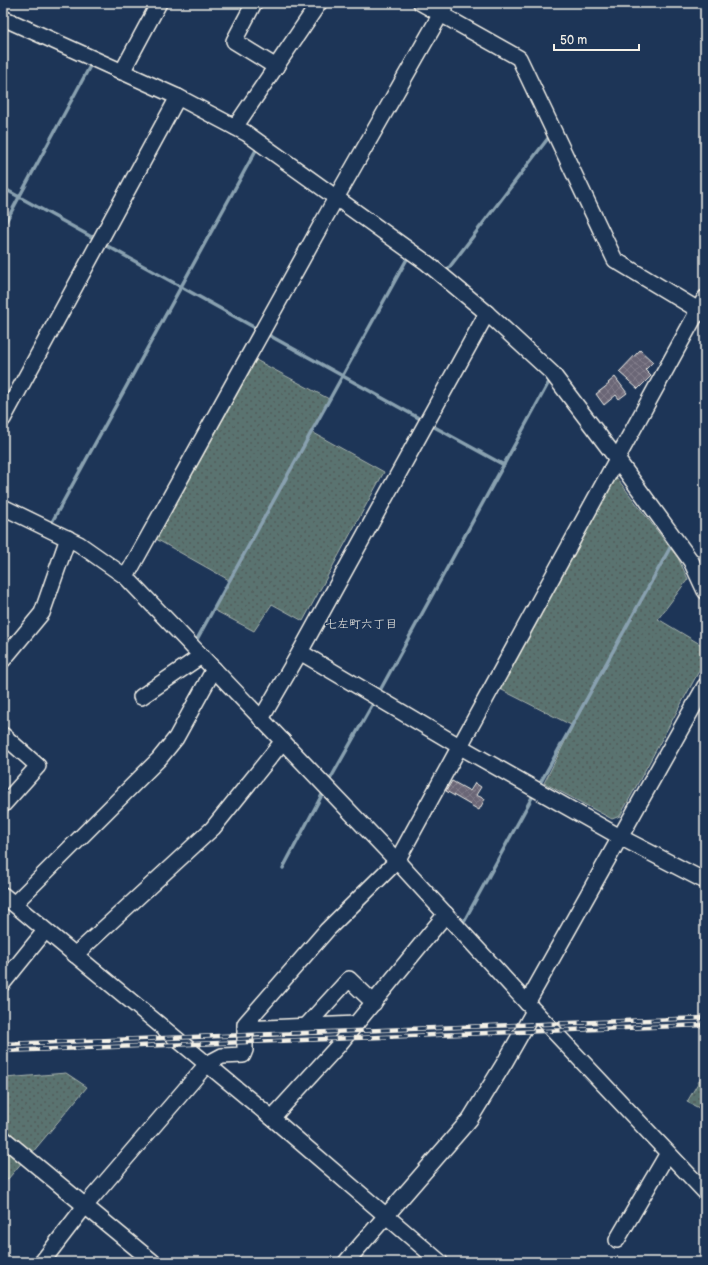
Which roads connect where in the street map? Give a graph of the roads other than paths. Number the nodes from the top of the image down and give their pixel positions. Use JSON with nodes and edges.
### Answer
{"nodes":[{"id":1,"x":159,"y":3,"type":"edge"},
{"id":2,"x":254,"y":3,"type":"edge"},
{"id":3,"x":319,"y":3,"type":"edge"},
{"id":4,"x":421,"y":3,"type":"edge"},
{"id":5,"x":444,"y":8,"type":"edge"},
{"id":6,"x":5,"y":24,"type":"edge"},
{"id":7,"x":276,"y":67,"type":"junction"},
{"id":8,"x":122,"y":72,"type":"junction"},
{"id":9,"x":178,"y":97,"type":"junction"},
{"id":10,"x":235,"y":128,"type":"junction"},
{"id":11,"x":336,"y":198,"type":"junction"},
{"id":12,"x":703,"y":307,"type":"edge"},
{"id":13,"x":487,"y":312,"type":"junction"},
{"id":14,"x":3,"y":419,"type":"edge"},
{"id":15,"x":617,"y":459,"type":"junction"},
{"id":16,"x":3,"y":507,"type":"edge"},
{"id":17,"x":68,"y":538,"type":"junction"},
{"id":18,"x":126,"y":577,"type":"junction"},
{"id":19,"x":705,"y":591,"type":"edge"},
{"id":20,"x":300,"y":652,"type":"junction"},
{"id":21,"x":201,"y":656,"type":"junction"},
{"id":22,"x":3,"y":660,"type":"edge"},
{"id":23,"x":214,"y":668,"type":"junction"},
{"id":24,"x":705,"y":686,"type":"edge"},
{"id":25,"x":141,"y":697,"type":"dead end"},
{"id":26,"x":261,"y":719,"type":"junction"},
{"id":27,"x":3,"y":734,"type":"edge"},
{"id":28,"x":283,"y":741,"type":"junction"},
{"id":29,"x":459,"y":746,"type":"junction"},
{"id":30,"x":3,"y":805,"type":"edge"},
{"id":31,"x":620,"y":837,"type":"junction"},
{"id":32,"x":397,"y":861,"type":"junction"},
{"id":33,"x":705,"y":881,"type":"edge"},
{"id":34,"x":9,"y":900,"type":"edge"},
{"id":35,"x":446,"y":914,"type":"junction"},
{"id":36,"x":45,"y":931,"type":"junction"},
{"id":37,"x":75,"y":954,"type":"junction"},
{"id":38,"x":3,"y":983,"type":"edge"},
{"id":39,"x":374,"y":1003,"type":"junction"},
{"id":40,"x":531,"y":1007,"type":"junction"},
{"id":41,"x":356,"y":1024,"type":"junction"},
{"id":42,"x":306,"y":1026,"type":"junction"},
{"id":43,"x":245,"y":1029,"type":"junction"},
{"id":44,"x":207,"y":1064,"type":"junction"},
{"id":45,"x":272,"y":1118,"type":"junction"},
{"id":46,"x":3,"y":1138,"type":"edge"},
{"id":47,"x":668,"y":1154,"type":"junction"},
{"id":48,"x":705,"y":1192,"type":"edge"},
{"id":49,"x":85,"y":1206,"type":"junction"},
{"id":50,"x":385,"y":1215,"type":"junction"},
{"id":51,"x":617,"y":1240,"type":"dead end"},
{"id":52,"x":42,"y":1262,"type":"edge"},
{"id":53,"x":153,"y":1262,"type":"edge"},
{"id":54,"x":346,"y":1262,"type":"edge"},
{"id":55,"x":440,"y":1262,"type":"edge"}],
"edges":[{"from":1,"to":8,"type":"street"},
{"from":2,"to":7,"type":"street"},
{"from":3,"to":7,"type":"street"},
{"from":4,"to":5,"type":"street"},
{"from":5,"to":11,"type":"street"},
{"from":5,"to":12,"type":"street"},
{"from":6,"to":8,"type":"street"},
{"from":7,"to":10,"type":"street"},
{"from":8,"to":9,"type":"street"},
{"from":9,"to":10,"type":"street"},
{"from":9,"to":14,"type":"street"},
{"from":10,"to":11,"type":"street"},
{"from":11,"to":13,"type":"street"},
{"from":11,"to":18,"type":"street"},
{"from":12,"to":15,"type":"street"},
{"from":13,"to":15,"type":"street"},
{"from":13,"to":20,"type":"street"},
{"from":15,"to":19,"type":"street"},
{"from":15,"to":29,"type":"street"},
{"from":16,"to":17,"type":"street"},
{"from":17,"to":18,"type":"street"},
{"from":17,"to":22,"type":"street"},
{"from":18,"to":21,"type":"street"},
{"from":20,"to":26,"type":"street"},
{"from":20,"to":29,"type":"street"},
{"from":21,"to":23,"type":"street"},
{"from":21,"to":25,"type":"street"},
{"from":23,"to":26,"type":"street"},
{"from":23,"to":34,"type":"street"},
{"from":24,"to":31,"type":"street"},
{"from":26,"to":28,"type":"street"},
{"from":27,"to":30,"type":"street"},
{"from":28,"to":32,"type":"street"},
{"from":28,"to":37,"type":"street"},
{"from":29,"to":31,"type":"street"},
{"from":29,"to":32,"type":"street"},
{"from":31,"to":33,"type":"street"},
{"from":31,"to":40,"type":"street"},
{"from":32,"to":35,"type":"street"},
{"from":32,"to":43,"type":"street"},
{"from":34,"to":36,"type":"street"},
{"from":35,"to":39,"type":"street"},
{"from":35,"to":40,"type":"street"},
{"from":36,"to":37,"type":"street"},
{"from":36,"to":38,"type":"street"},
{"from":37,"to":44,"type":"street"},
{"from":39,"to":41,"type":"street"},
{"from":39,"to":42,"type":"street"},
{"from":40,"to":47,"type":"street"},
{"from":40,"to":50,"type":"street"},
{"from":41,"to":42,"type":"street"},
{"from":41,"to":45,"type":"street"},
{"from":42,"to":43,"type":"street"},
{"from":43,"to":44,"type":"street"},
{"from":44,"to":45,"type":"street"},
{"from":44,"to":49,"type":"street"},
{"from":45,"to":50,"type":"street"},
{"from":46,"to":49,"type":"street"},
{"from":47,"to":48,"type":"street"},
{"from":47,"to":51,"type":"street"},
{"from":49,"to":52,"type":"street"},
{"from":49,"to":53,"type":"street"},
{"from":50,"to":54,"type":"street"},
{"from":50,"to":55,"type":"street"}]}
